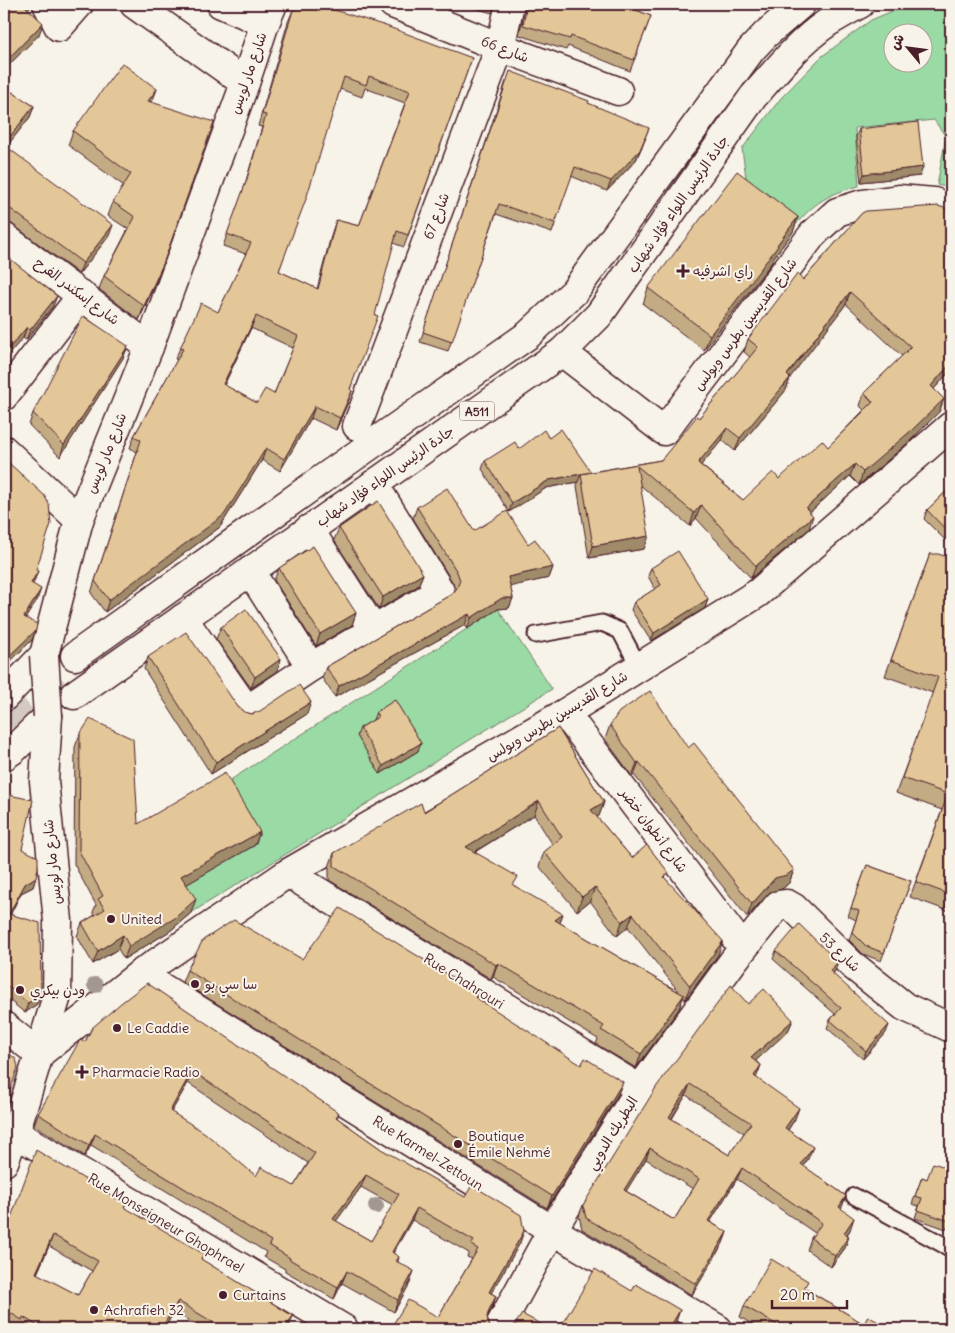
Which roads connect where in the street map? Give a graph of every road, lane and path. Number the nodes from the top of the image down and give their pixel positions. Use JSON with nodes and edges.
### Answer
{"nodes":[{"id":1,"x":47,"y":4,"type":"edge"},
{"id":2,"x":79,"y":4,"type":"edge"},
{"id":3,"x":134,"y":4,"type":"edge"},
{"id":4,"x":221,"y":4,"type":"edge"},
{"id":5,"x":393,"y":4,"type":"edge"},
{"id":6,"x":510,"y":4,"type":"edge"},
{"id":7,"x":801,"y":4,"type":"edge"},
{"id":8,"x":860,"y":4,"type":"edge"},
{"id":9,"x":269,"y":13,"type":"edge"},
{"id":10,"x":500,"y":47,"type":"junction"},
{"id":11,"x":245,"y":82,"type":"junction"},
{"id":12,"x":618,"y":91,"type":"dead end"},
{"id":13,"x":951,"y":208,"type":"edge"},
{"id":14,"x":4,"y":237,"type":"edge"},
{"id":15,"x":82,"y":295,"type":"junction"},
{"id":16,"x":149,"y":347,"type":"junction"},
{"id":17,"x":562,"y":352,"type":"junction"},
{"id":18,"x":4,"y":396,"type":"edge"},
{"id":19,"x":357,"y":426,"type":"dead end"},
{"id":20,"x":951,"y":426,"type":"edge"},
{"id":21,"x":4,"y":450,"type":"edge"},
{"id":22,"x":374,"y":484,"type":"junction"},
{"id":23,"x":79,"y":520,"type":"junction"},
{"id":24,"x":309,"y":529,"type":"junction"},
{"id":25,"x":250,"y":571,"type":"junction"},
{"id":26,"x":183,"y":618,"type":"junction"},
{"id":27,"x":373,"y":629,"type":"junction"},
{"id":28,"x":536,"y":635,"type":"dead end"},
{"id":29,"x":44,"y":655,"type":"junction"},
{"id":30,"x":76,"y":656,"type":"tunnel mouth"},
{"id":31,"x":311,"y":667,"type":"junction"},
{"id":32,"x":639,"y":667,"type":"junction"},
{"id":33,"x":74,"y":695,"type":"dead end"},
{"id":34,"x":4,"y":697,"type":"edge"},
{"id":35,"x":565,"y":712,"type":"junction"},
{"id":36,"x":48,"y":716,"type":"junction"},
{"id":37,"x":4,"y":756,"type":"edge"},
{"id":38,"x":288,"y":873,"type":"junction"},
{"id":39,"x":743,"y":948,"type":"junction"},
{"id":40,"x":140,"y":974,"type":"junction"},
{"id":41,"x":4,"y":1026,"type":"edge"},
{"id":42,"x":951,"y":1028,"type":"edge"},
{"id":43,"x":39,"y":1054,"type":"junction"},
{"id":44,"x":640,"y":1089,"type":"junction"},
{"id":45,"x":15,"y":1133,"type":"junction"},
{"id":46,"x":4,"y":1162,"type":"edge"},
{"id":47,"x":854,"y":1196,"type":"dead end"},
{"id":48,"x":552,"y":1230,"type":"junction"},
{"id":49,"x":951,"y":1249,"type":"edge"},
{"id":50,"x":344,"y":1329,"type":"edge"},
{"id":51,"x":498,"y":1329,"type":"edge"},
{"id":52,"x":718,"y":1329,"type":"edge"}],
"edges":[{"from":1,"to":2,"type":"main road"},
{"from":3,"to":11,"type":"main road"},
{"from":4,"to":9,"type":"main road"},
{"from":5,"to":10,"type":"main road","name":"شارع 66"},
{"from":6,"to":10,"type":"main road","name":"شارع 67"},
{"from":7,"to":30,"type":"main road","number":"A511"},
{"from":8,"to":17,"type":"main road","name":"جادة الرئيس اللواء فؤاد شهاب","number":"A511"},
{"from":9,"to":11,"type":"main road","name":"شارع مار لويس"},
{"from":10,"to":12,"type":"main road","name":"شارع 66"},
{"from":10,"to":19,"type":"main road","name":"شارع 67"},
{"from":11,"to":16,"type":"main road","name":"شارع مار لويس"},
{"from":13,"to":17,"type":"main road","name":"شارع القديسين بطرس وبولس"},
{"from":14,"to":15,"type":"main road","name":"شارع إسكندر الفرح"},
{"from":15,"to":16,"type":"main road","name":"شارع إسكندر الفرح"},
{"from":15,"to":18,"type":"main road"},
{"from":16,"to":23,"type":"main road","name":"شارع مار لويس"},
{"from":17,"to":22,"type":"main road","name":"جادة الرئيس اللواء فؤاد شهاب","number":"A511"},
{"from":20,"to":32,"type":"main road","name":"شارع القديسين بطرس وبولس"},
{"from":21,"to":23,"type":"main road"},
{"from":22,"to":24,"type":"main road","name":"جادة الرئيس اللواء فؤاد شهاب","number":"A511"},
{"from":22,"to":27,"type":"main road"},
{"from":23,"to":29,"type":"main road","name":"شارع مار لويس"},
{"from":24,"to":25,"type":"main road","name":"جادة الرئيس اللواء فؤاد شهاب","number":"A511"},
{"from":24,"to":27,"type":"main road"},
{"from":25,"to":26,"type":"main road","name":"جادة الرئيس اللواء فؤاد شهاب","number":"A511"},
{"from":25,"to":31,"type":"main road"},
{"from":26,"to":31,"type":"main road"},
{"from":26,"to":33,"type":"main road","name":"جادة الرئيس اللواء فؤاد شهاب","number":"A511"},
{"from":27,"to":31,"type":"main road"},
{"from":28,"to":32,"type":"lane"},
{"from":29,"to":34,"type":"main road"},
{"from":29,"to":36,"type":"main road","name":"شارع مار لويس","bridge":true},
{"from":32,"to":35,"type":"main road","name":"شارع القديسين بطرس وبولس"},
{"from":35,"to":38,"type":"main road","name":"شارع القديسين بطرس وبولس"},
{"from":35,"to":39,"type":"main road","name":"شارع أنطوان خضر"},
{"from":36,"to":37,"type":"main road"},
{"from":36,"to":43,"type":"main road","name":"شارع مار لويس"},
{"from":38,"to":40,"type":"main road","name":"شارع القديسين بطرس وبولس"},
{"from":38,"to":44,"type":"main road","name":"Rue Chahrouri"},
{"from":39,"to":42,"type":"main road","name":"شارع 53"},
{"from":39,"to":44,"type":"main road","name":"البطريك الدويي"},
{"from":40,"to":43,"type":"main road","name":"شارع القديسين بطرس وبولس"},
{"from":40,"to":48,"type":"main road","name":"Rue Karmel-Zettoun"},
{"from":41,"to":43,"type":"main road"},
{"from":43,"to":45,"type":"main road","name":"شارع مار لويس"},
{"from":44,"to":48,"type":"main road","name":"البطريك الدويي"},
{"from":45,"to":46,"type":"main road","name":"شارع مار لويس"},
{"from":45,"to":50,"type":"main road","name":"Rue Monseigneur Ghophrael"},
{"from":47,"to":49,"type":"lane"},
{"from":48,"to":51,"type":"main road","name":"البطريك الدويي"},
{"from":48,"to":52,"type":"main road","name":"Rue Karmel-Zettoun"}]}
